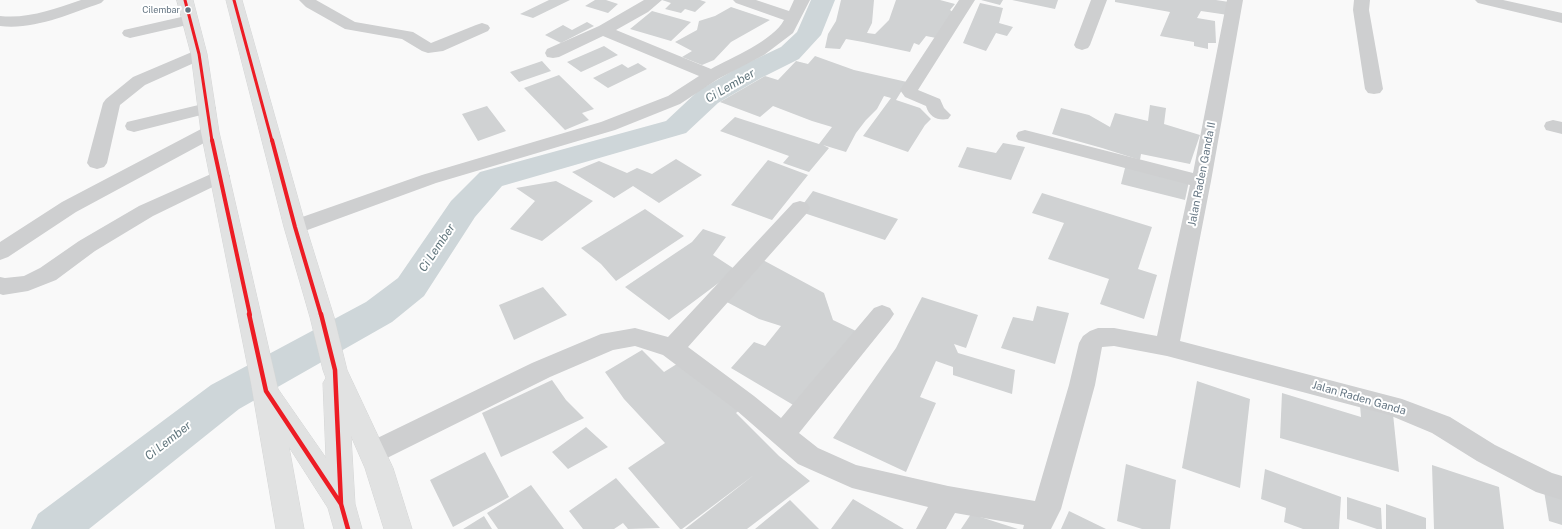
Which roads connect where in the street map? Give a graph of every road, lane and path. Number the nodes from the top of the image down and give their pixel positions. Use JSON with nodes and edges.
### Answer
{"nodes":[{"id":1,"x":96,"y":0,"type":"edge"},
{"id":2,"x":186,"y":0,"type":"edge"},
{"id":3,"x":234,"y":0,"type":"edge"},
{"id":4,"x":307,"y":0,"type":"edge"},
{"id":5,"x":654,"y":0,"type":"edge"},
{"id":6,"x":740,"y":0,"type":"edge"},
{"id":7,"x":802,"y":0,"type":"edge"},
{"id":8,"x":967,"y":0,"type":"edge"},
{"id":9,"x":1099,"y":0,"type":"edge"},
{"id":10,"x":1236,"y":0,"type":"edge"},
{"id":11,"x":1362,"y":0,"type":"edge"},
{"id":12,"x":1483,"y":0,"type":"edge"},
{"id":13,"x":793,"y":18,"type":"junction"},
{"id":14,"x":1562,"y":18,"type":"edge"},
{"id":15,"x":190,"y":20,"type":"junction"},
{"id":16,"x":0,"y":21,"type":"edge"},
{"id":17,"x":482,"y":28,"type":"dead end"},
{"id":18,"x":604,"y":31,"type":"junction"},
{"id":19,"x":130,"y":33,"type":"dead end"},
{"id":20,"x":1082,"y":45,"type":"dead end"},
{"id":21,"x":553,"y":53,"type":"dead end"},
{"id":22,"x":199,"y":54,"type":"junction"},
{"id":23,"x":712,"y":75,"type":"junction"},
{"id":24,"x":1374,"y":89,"type":"dead end"},
{"id":25,"x":207,"y":108,"type":"junction"},
{"id":26,"x":942,"y":115,"type":"dead end"},
{"id":27,"x":134,"y":126,"type":"dead end"},
{"id":28,"x":210,"y":132,"type":"junction"},
{"id":29,"x":1025,"y":136,"type":"dead end"},
{"id":30,"x":97,"y":163,"type":"dead end"},
{"id":31,"x":220,"y":176,"type":"junction"},
{"id":32,"x":1201,"y":180,"type":"junction"},
{"id":33,"x":800,"y":208,"type":"dead end"},
{"id":34,"x":295,"y":227,"type":"junction"},
{"id":35,"x":0,"y":252,"type":"edge"},
{"id":36,"x":0,"y":285,"type":"edge"},
{"id":37,"x":882,"y":314,"type":"dead end"},
{"id":38,"x":1167,"y":347,"type":"junction"},
{"id":39,"x":672,"y":348,"type":"junction"},
{"id":40,"x":334,"y":363,"type":"junction"},
{"id":41,"x":265,"y":387,"type":"junction"},
{"id":42,"x":782,"y":435,"type":"junction"},
{"id":43,"x":372,"y":453,"type":"junction"},
{"id":44,"x":1562,"y":488,"type":"edge"},
{"id":45,"x":948,"y":498,"type":"junction"},
{"id":46,"x":344,"y":516,"type":"edge"},
{"id":47,"x":1040,"y":522,"type":"edge"},
{"id":48,"x":290,"y":529,"type":"edge"},
{"id":49,"x":398,"y":529,"type":"edge"},
{"id":50,"x":930,"y":529,"type":"edge"}],
"edges":[{"from":1,"to":16,"type":"street"},
{"from":2,"to":15,"type":"highway"},
{"from":3,"to":34,"type":"highway"},
{"from":4,"to":17,"type":"street"},
{"from":5,"to":18,"type":"street"},
{"from":6,"to":13,"type":"street"},
{"from":7,"to":13,"type":"street"},
{"from":8,"to":26,"type":"street"},
{"from":9,"to":20,"type":"street"},
{"from":10,"to":32,"type":"street","name":"Jalan Raden Ganda II"},
{"from":11,"to":24,"type":"street"},
{"from":12,"to":14,"type":"street"},
{"from":13,"to":23,"type":"street"},
{"from":15,"to":19,"type":"street"},
{"from":15,"to":22,"type":"highway"},
{"from":18,"to":21,"type":"street"},
{"from":18,"to":23,"type":"street"},
{"from":22,"to":25,"type":"highway"},
{"from":22,"to":30,"type":"street"},
{"from":23,"to":34,"type":"street"},
{"from":25,"to":27,"type":"street"},
{"from":25,"to":28,"type":"highway"},
{"from":28,"to":31,"type":"highway"},
{"from":28,"to":35,"type":"street"},
{"from":29,"to":32,"type":"street"},
{"from":31,"to":36,"type":"street"},
{"from":31,"to":41,"type":"highway"},
{"from":32,"to":38,"type":"street","name":"Jalan Raden Ganda II"},
{"from":33,"to":39,"type":"street"},
{"from":34,"to":40,"type":"highway"},
{"from":37,"to":42,"type":"street"},
{"from":38,"to":44,"type":"street","name":"Jalan Raden Ganda"},
{"from":38,"to":47,"type":"street","name":"Jalan Raden Ganda"},
{"from":39,"to":42,"type":"street"},
{"from":39,"to":43,"type":"street"},
{"from":40,"to":43,"type":"highway"},
{"from":40,"to":46,"type":"highway"},
{"from":41,"to":46,"type":"highway"},
{"from":41,"to":48,"type":"highway"},
{"from":42,"to":45,"type":"street"},
{"from":43,"to":49,"type":"highway"},
{"from":45,"to":47,"type":"street"},
{"from":45,"to":50,"type":"street"}]}
